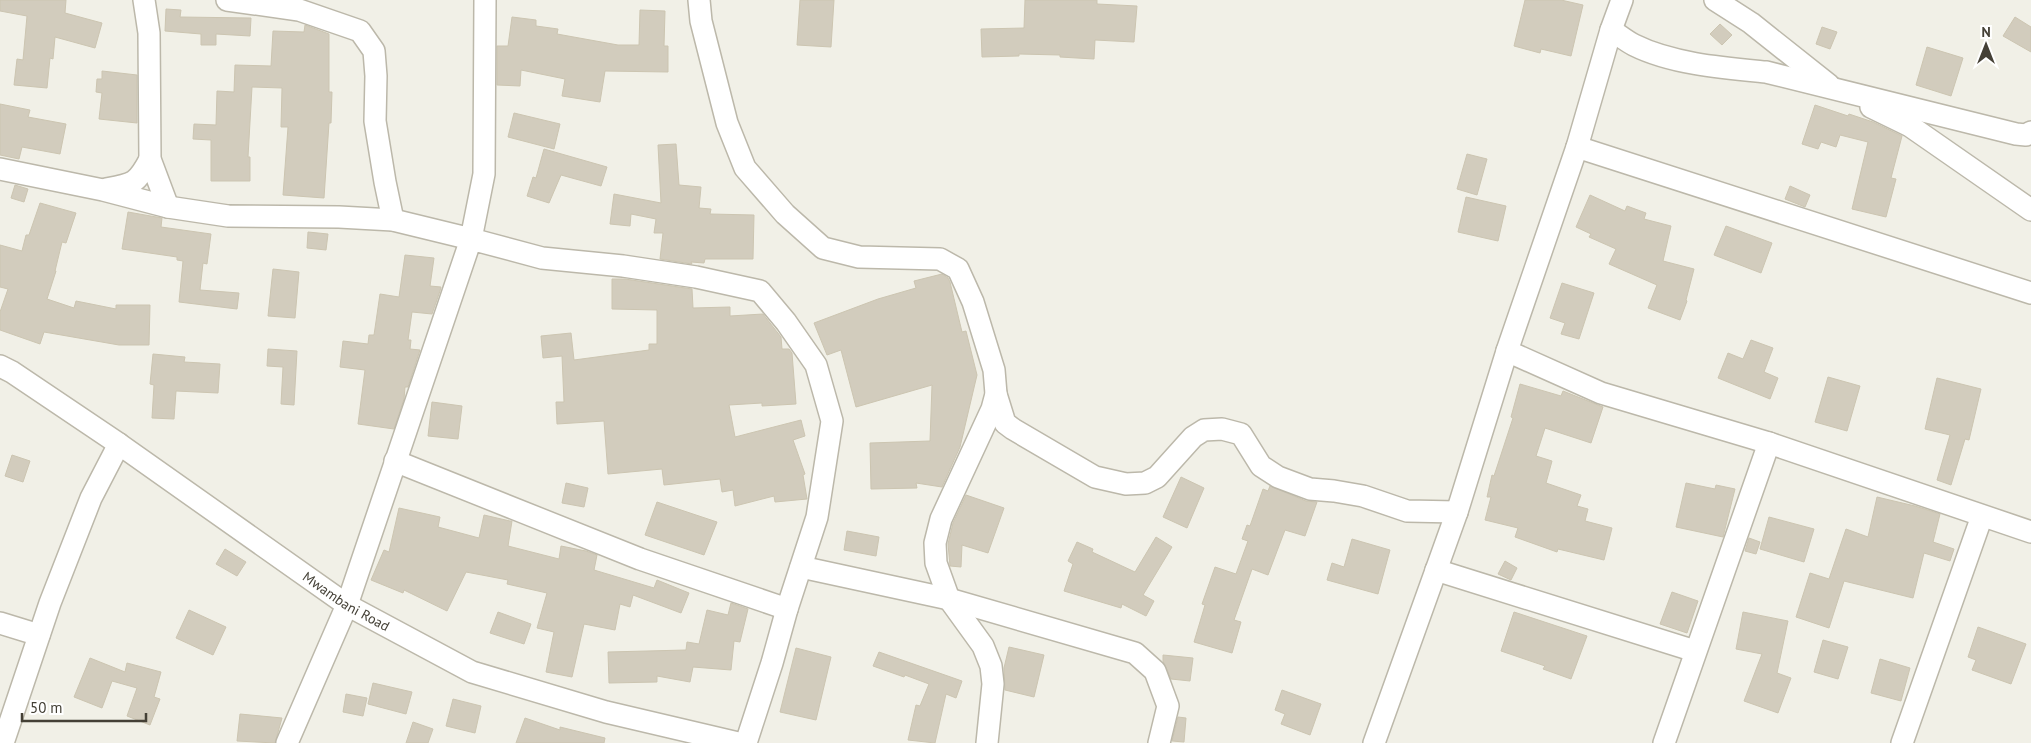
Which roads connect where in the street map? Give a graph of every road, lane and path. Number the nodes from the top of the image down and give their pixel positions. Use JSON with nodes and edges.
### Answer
{"nodes":[{"id":1,"x":144,"y":0,"type":"edge"},
{"id":2,"x":227,"y":0,"type":"edge"},
{"id":3,"x":484,"y":0,"type":"edge"},
{"id":4,"x":699,"y":0,"type":"edge"},
{"id":5,"x":1622,"y":0,"type":"edge"},
{"id":6,"x":1715,"y":0,"type":"edge"},
{"id":7,"x":1611,"y":30,"type":"junction"},
{"id":8,"x":1834,"y":89,"type":"junction"},
{"id":9,"x":2031,"y":132,"type":"edge"},
{"id":10,"x":1577,"y":147,"type":"junction"},
{"id":11,"x":150,"y":159,"type":"junction"},
{"id":12,"x":0,"y":170,"type":"edge"},
{"id":13,"x":103,"y":190,"type":"junction"},
{"id":14,"x":168,"y":207,"type":"junction"},
{"id":15,"x":2031,"y":210,"type":"edge"},
{"id":16,"x":393,"y":220,"type":"junction"},
{"id":17,"x":471,"y":239,"type":"junction"},
{"id":18,"x":2031,"y":293,"type":"edge"},
{"id":19,"x":1507,"y":351,"type":"junction"},
{"id":20,"x":0,"y":366,"type":"edge"},
{"id":21,"x":996,"y":394,"type":"junction"},
{"id":22,"x":1769,"y":442,"type":"junction"},
{"id":23,"x":120,"y":444,"type":"junction"},
{"id":24,"x":395,"y":461,"type":"junction"},
{"id":25,"x":1457,"y":512,"type":"junction"},
{"id":26,"x":1982,"y":516,"type":"junction"},
{"id":27,"x":2031,"y":532,"type":"edge"},
{"id":28,"x":801,"y":566,"type":"junction"},
{"id":29,"x":1436,"y":570,"type":"junction"},
{"id":30,"x":949,"y":599,"type":"junction"},
{"id":31,"x":347,"y":606,"type":"junction"},
{"id":32,"x":787,"y":609,"type":"junction"},
{"id":33,"x":0,"y":623,"type":"edge"},
{"id":34,"x":40,"y":635,"type":"junction"},
{"id":35,"x":1695,"y":651,"type":"junction"},
{"id":36,"x":3,"y":743,"type":"edge"},
{"id":37,"x":287,"y":743,"type":"edge"},
{"id":38,"x":738,"y":743,"type":"edge"},
{"id":39,"x":746,"y":743,"type":"edge"},
{"id":40,"x":987,"y":743,"type":"edge"},
{"id":41,"x":1159,"y":743,"type":"edge"},
{"id":42,"x":1374,"y":743,"type":"edge"},
{"id":43,"x":1664,"y":743,"type":"edge"},
{"id":44,"x":1902,"y":743,"type":"edge"}],
"edges":[{"from":1,"to":11,"type":"street"},
{"from":2,"to":16,"type":"street"},
{"from":3,"to":17,"type":"street"},
{"from":4,"to":21,"type":"street"},
{"from":5,"to":7,"type":"street"},
{"from":6,"to":8,"type":"street"},
{"from":7,"to":8,"type":"street"},
{"from":7,"to":10,"type":"street"},
{"from":8,"to":9,"type":"street"},
{"from":8,"to":15,"type":"street"},
{"from":10,"to":18,"type":"street"},
{"from":10,"to":19,"type":"street"},
{"from":11,"to":13,"type":"street"},
{"from":11,"to":14,"type":"street"},
{"from":12,"to":13,"type":"street"},
{"from":13,"to":14,"type":"street"},
{"from":14,"to":16,"type":"street"},
{"from":16,"to":17,"type":"street"},
{"from":17,"to":24,"type":"street"},
{"from":17,"to":28,"type":"street"},
{"from":19,"to":22,"type":"street"},
{"from":19,"to":25,"type":"street"},
{"from":20,"to":23,"type":"street","name":"Mwambani Road"},
{"from":21,"to":25,"type":"street"},
{"from":21,"to":30,"type":"street"},
{"from":22,"to":26,"type":"street"},
{"from":22,"to":35,"type":"street"},
{"from":23,"to":31,"type":"street","name":"Mwambani Road"},
{"from":23,"to":34,"type":"street"},
{"from":24,"to":31,"type":"street"},
{"from":24,"to":32,"type":"street"},
{"from":25,"to":29,"type":"street"},
{"from":26,"to":27,"type":"street"},
{"from":26,"to":44,"type":"street"},
{"from":28,"to":30,"type":"street"},
{"from":28,"to":32,"type":"street"},
{"from":29,"to":35,"type":"street"},
{"from":29,"to":42,"type":"street"},
{"from":30,"to":40,"type":"street"},
{"from":30,"to":41,"type":"street"},
{"from":31,"to":37,"type":"street"},
{"from":31,"to":38,"type":"street","name":"Mwambani Road"},
{"from":32,"to":39,"type":"street"},
{"from":33,"to":34,"type":"street"},
{"from":34,"to":36,"type":"street"},
{"from":35,"to":43,"type":"street"}]}
